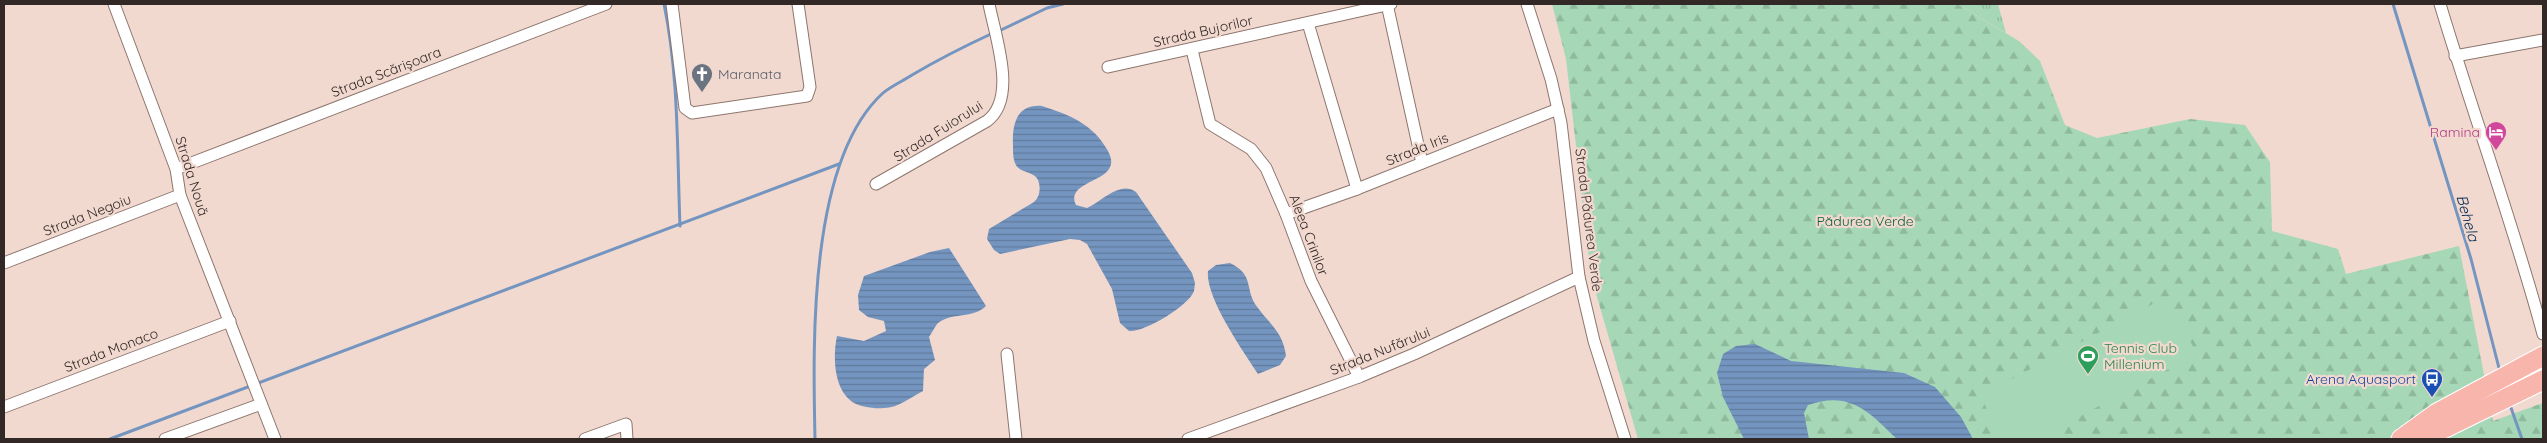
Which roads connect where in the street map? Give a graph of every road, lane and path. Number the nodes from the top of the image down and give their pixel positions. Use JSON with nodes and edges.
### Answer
{"nodes":[{"id":1,"x":114,"y":4,"type":"edge"},
{"id":2,"x":606,"y":4,"type":"edge"},
{"id":3,"x":672,"y":4,"type":"edge"},
{"id":4,"x":798,"y":4,"type":"edge"},
{"id":5,"x":988,"y":4,"type":"edge"},
{"id":6,"x":1388,"y":4,"type":"edge"},
{"id":7,"x":1527,"y":4,"type":"edge"},
{"id":8,"x":2440,"y":4,"type":"edge"},
{"id":9,"x":1308,"y":23,"type":"junction"},
{"id":10,"x":2543,"y":40,"type":"edge"},
{"id":11,"x":1192,"y":50,"type":"junction"},
{"id":12,"x":2455,"y":56,"type":"junction"},
{"id":13,"x":1108,"y":67,"type":"dead end"},
{"id":14,"x":1558,"y":109,"type":"junction"},
{"id":15,"x":1422,"y":163,"type":"junction"},
{"id":16,"x":176,"y":169,"type":"junction"},
{"id":17,"x":876,"y":184,"type":"dead end"},
{"id":18,"x":1357,"y":189,"type":"junction"},
{"id":19,"x":180,"y":195,"type":"junction"},
{"id":20,"x":1286,"y":214,"type":"junction"},
{"id":21,"x":4,"y":263,"type":"edge"},
{"id":22,"x":1579,"y":277,"type":"junction"},
{"id":23,"x":230,"y":321,"type":"junction"},
{"id":24,"x":2543,"y":334,"type":"edge"},
{"id":25,"x":1006,"y":354,"type":"dead end"},
{"id":26,"x":2543,"y":356,"type":"edge"},
{"id":27,"x":1358,"y":377,"type":"junction"},
{"id":28,"x":2543,"y":380,"type":"edge"},
{"id":29,"x":2492,"y":394,"type":"junction"},
{"id":30,"x":261,"y":404,"type":"junction"},
{"id":31,"x":4,"y":407,"type":"edge"},
{"id":32,"x":165,"y":439,"type":"edge"},
{"id":33,"x":275,"y":439,"type":"edge"},
{"id":34,"x":585,"y":439,"type":"edge"},
{"id":35,"x":627,"y":439,"type":"edge"},
{"id":36,"x":1015,"y":439,"type":"edge"},
{"id":37,"x":1188,"y":439,"type":"edge"},
{"id":38,"x":1625,"y":439,"type":"edge"},
{"id":39,"x":2402,"y":439,"type":"edge"}],
"edges":[{"from":1,"to":16,"type":"street","name":"Strada Nouă"},
{"from":2,"to":16,"type":"street","name":"Strada Scărișoara"},
{"from":3,"to":4,"type":"street"},
{"from":5,"to":17,"type":"street","name":"Strada Fuiorului"},
{"from":6,"to":9,"type":"street","name":"Strada Bujorilor"},
{"from":6,"to":15,"type":"street"},
{"from":7,"to":14,"type":"street","name":"Strada Pădurea Verde"},
{"from":8,"to":12,"type":"street"},
{"from":9,"to":11,"type":"street","name":"Strada Bujorilor"},
{"from":9,"to":18,"type":"street"},
{"from":10,"to":12,"type":"street"},
{"from":11,"to":13,"type":"street","name":"Strada Bujorilor"},
{"from":11,"to":20,"type":"street","name":"Aleea Crinilor"},
{"from":12,"to":24,"type":"street"},
{"from":14,"to":15,"type":"street","name":"Strada Iris"},
{"from":14,"to":22,"type":"street","name":"Strada Pădurea Verde"},
{"from":15,"to":18,"type":"street","name":"Strada Iris"},
{"from":16,"to":19,"type":"street","name":"Strada Nouă"},
{"from":18,"to":20,"type":"street","name":"Strada Iris"},
{"from":19,"to":21,"type":"street","name":"Strada Negoiu"},
{"from":19,"to":23,"type":"street","name":"Strada Nouă"},
{"from":20,"to":27,"type":"street","name":"Aleea Crinilor"},
{"from":22,"to":27,"type":"street","name":"Strada Nufărului"},
{"from":22,"to":38,"type":"street","name":"Strada Pădurea Verde"},
{"from":23,"to":30,"type":"street","name":"Strada Nouă"},
{"from":23,"to":31,"type":"street","name":"Strada Monaco"},
{"from":25,"to":36,"type":"street"},
{"from":26,"to":29,"type":"main road"},
{"from":27,"to":37,"type":"street","name":"Strada Nufărului"},
{"from":28,"to":29,"type":"main road"},
{"from":29,"to":39,"type":"main road"},
{"from":30,"to":32,"type":"street"},
{"from":30,"to":33,"type":"street","name":"Strada Nouă"},
{"from":34,"to":35,"type":"street"}]}
